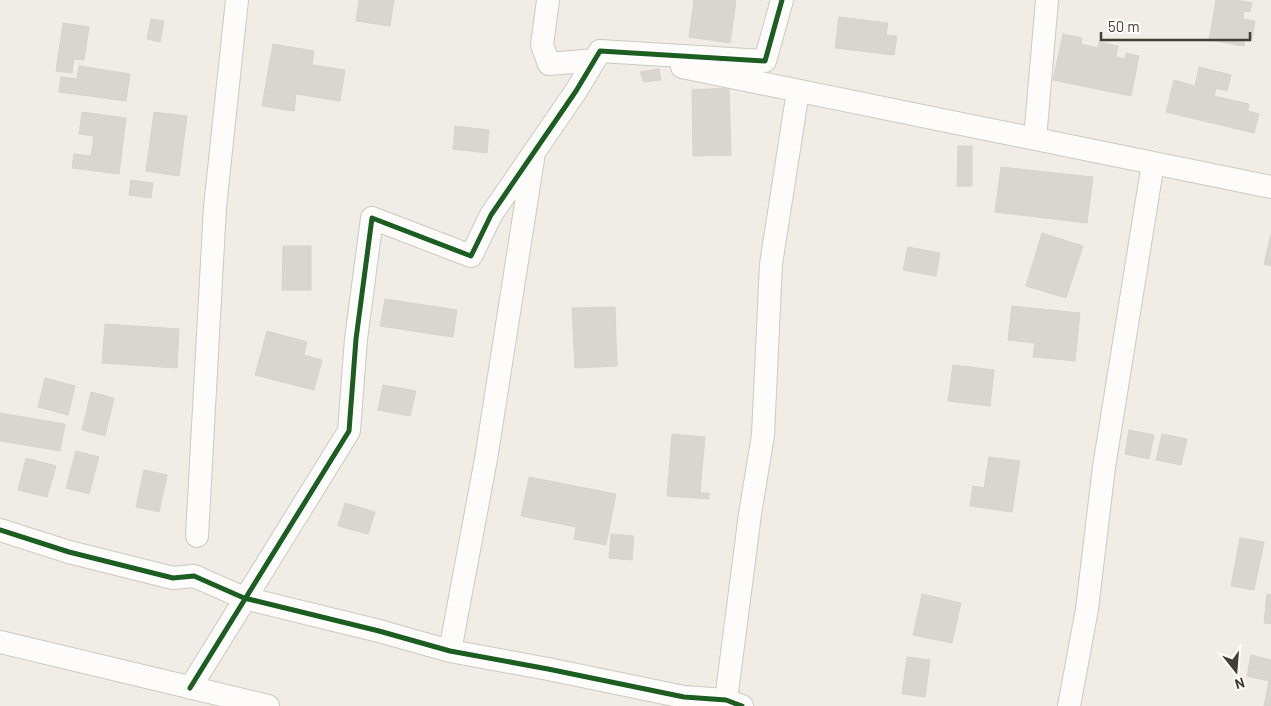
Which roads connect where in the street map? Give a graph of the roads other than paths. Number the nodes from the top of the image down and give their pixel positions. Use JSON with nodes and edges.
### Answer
{"nodes":[{"id":1,"x":237,"y":0,"type":"edge"},
{"id":2,"x":548,"y":0,"type":"edge"},
{"id":3,"x":782,"y":0,"type":"edge"},
{"id":4,"x":1047,"y":0,"type":"edge"},
{"id":5,"x":597,"y":55,"type":"junction"},
{"id":6,"x":798,"y":91,"type":"junction"},
{"id":7,"x":1035,"y":139,"type":"junction"},
{"id":8,"x":533,"y":153,"type":"junction"},
{"id":9,"x":1153,"y":163,"type":"junction"},
{"id":10,"x":1271,"y":187,"type":"edge"},
{"id":11,"x":0,"y":530,"type":"edge"},
{"id":12,"x":196,"y":536,"type":"dead end"},
{"id":13,"x":244,"y":598,"type":"junction"},
{"id":14,"x":0,"y":642,"type":"edge"},
{"id":15,"x":450,"y":651,"type":"junction"},
{"id":16,"x":190,"y":688,"type":"junction"},
{"id":17,"x":734,"y":703,"type":"edge"},
{"id":18,"x":268,"y":706,"type":"edge"},
{"id":19,"x":1069,"y":706,"type":"edge"}],
"edges":[{"from":1,"to":12,"type":"street"},
{"from":2,"to":5,"type":"street"},
{"from":3,"to":5,"type":"street"},
{"from":4,"to":7,"type":"street"},
{"from":5,"to":6,"type":"street"},
{"from":5,"to":8,"type":"street"},
{"from":6,"to":7,"type":"street"},
{"from":6,"to":17,"type":"street"},
{"from":7,"to":9,"type":"street"},
{"from":8,"to":13,"type":"street"},
{"from":8,"to":15,"type":"street"},
{"from":9,"to":10,"type":"street"},
{"from":9,"to":19,"type":"street"},
{"from":11,"to":13,"type":"street"},
{"from":13,"to":15,"type":"street"},
{"from":13,"to":16,"type":"street"},
{"from":14,"to":16,"type":"street"},
{"from":15,"to":17,"type":"street"},
{"from":16,"to":18,"type":"street"}]}
